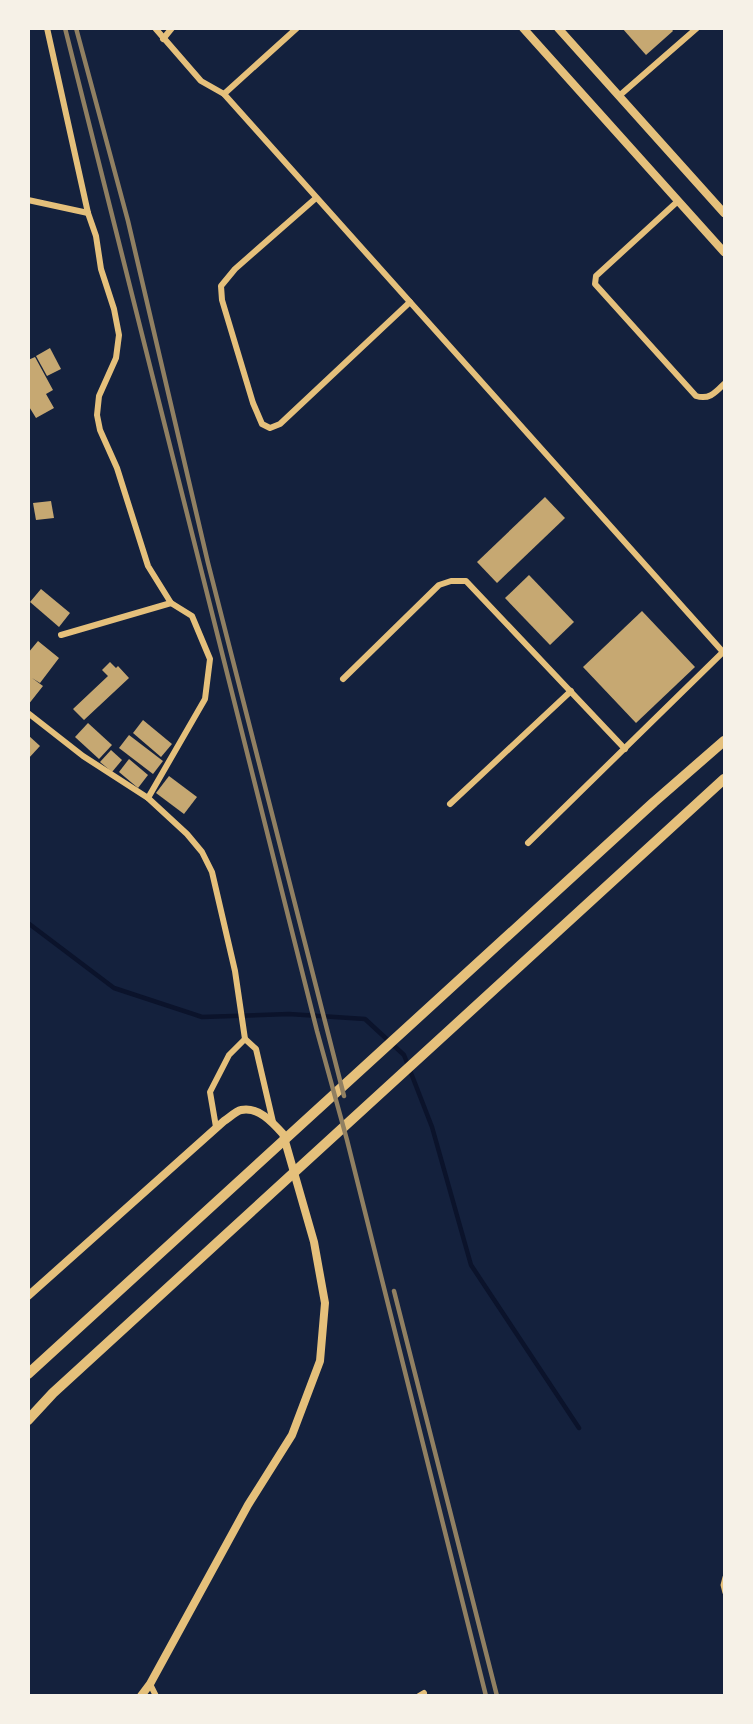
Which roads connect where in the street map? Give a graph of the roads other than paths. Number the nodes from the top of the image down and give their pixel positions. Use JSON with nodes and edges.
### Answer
{"nodes":[{"id":1,"x":47,"y":28,"type":"edge"},
{"id":2,"x":155,"y":28,"type":"edge"},
{"id":3,"x":172,"y":28,"type":"edge"},
{"id":4,"x":297,"y":28,"type":"edge"},
{"id":5,"x":523,"y":28,"type":"edge"},
{"id":6,"x":558,"y":28,"type":"edge"},
{"id":7,"x":697,"y":28,"type":"edge"},
{"id":8,"x":163,"y":39,"type":"junction"},
{"id":9,"x":224,"y":94,"type":"junction"},
{"id":10,"x":619,"y":96,"type":"junction"},
{"id":11,"x":316,"y":198,"type":"junction"},
{"id":12,"x":28,"y":200,"type":"edge"},
{"id":13,"x":678,"y":201,"type":"junction"},
{"id":14,"x":88,"y":213,"type":"junction"},
{"id":15,"x":724,"y":213,"type":"edge"},
{"id":16,"x":724,"y":249,"type":"edge"},
{"id":17,"x":410,"y":302,"type":"junction"},
{"id":18,"x":724,"y":384,"type":"edge"},
{"id":19,"x":171,"y":603,"type":"junction"},
{"id":20,"x":61,"y":634,"type":"dead end"},
{"id":21,"x":724,"y":651,"type":"edge"},
{"id":22,"x":343,"y":679,"type":"dead end"},
{"id":23,"x":571,"y":691,"type":"junction"},
{"id":24,"x":28,"y":712,"type":"edge"},
{"id":25,"x":724,"y":741,"type":"edge"},
{"id":26,"x":625,"y":749,"type":"junction"},
{"id":27,"x":724,"y":779,"type":"edge"},
{"id":28,"x":148,"y":798,"type":"junction"},
{"id":29,"x":450,"y":804,"type":"dead end"},
{"id":30,"x":528,"y":843,"type":"dead end"},
{"id":31,"x":245,"y":1036,"type":"junction"},
{"id":32,"x":273,"y":1122,"type":"junction"},
{"id":33,"x":216,"y":1128,"type":"junction"},
{"id":34,"x":28,"y":1296,"type":"edge"},
{"id":35,"x":31,"y":1372,"type":"edge"},
{"id":36,"x":28,"y":1420,"type":"edge"},
{"id":37,"x":724,"y":1577,"type":"edge"},
{"id":38,"x":724,"y":1593,"type":"edge"},
{"id":39,"x":150,"y":1684,"type":"junction"},
{"id":40,"x":141,"y":1695,"type":"edge"},
{"id":41,"x":156,"y":1695,"type":"edge"}],
"edges":[{"from":1,"to":14,"type":"street"},
{"from":2,"to":8,"type":"street"},
{"from":3,"to":8,"type":"street"},
{"from":4,"to":9,"type":"street"},
{"from":5,"to":13,"type":"main road"},
{"from":6,"to":10,"type":"main road"},
{"from":7,"to":10,"type":"street"},
{"from":8,"to":9,"type":"street"},
{"from":9,"to":11,"type":"street"},
{"from":10,"to":15,"type":"main road"},
{"from":11,"to":17,"type":"street"},
{"from":11,"to":17,"type":"street"},
{"from":12,"to":14,"type":"street"},
{"from":13,"to":16,"type":"main road"},
{"from":13,"to":18,"type":"street"},
{"from":14,"to":19,"type":"street"},
{"from":17,"to":21,"type":"street"},
{"from":19,"to":20,"type":"street"},
{"from":19,"to":28,"type":"street"},
{"from":21,"to":26,"type":"street"},
{"from":22,"to":23,"type":"street"},
{"from":23,"to":26,"type":"street"},
{"from":23,"to":29,"type":"street"},
{"from":24,"to":28,"type":"street"},
{"from":25,"to":35,"type":"highway"},
{"from":26,"to":30,"type":"street"},
{"from":27,"to":36,"type":"highway"},
{"from":28,"to":31,"type":"street"},
{"from":31,"to":32,"type":"street"},
{"from":31,"to":33,"type":"street"},
{"from":32,"to":33,"type":"street"},
{"from":32,"to":39,"type":"street"},
{"from":33,"to":34,"type":"street"},
{"from":37,"to":38,"type":"lane"},
{"from":39,"to":40,"type":"street"},
{"from":39,"to":41,"type":"street"}]}
